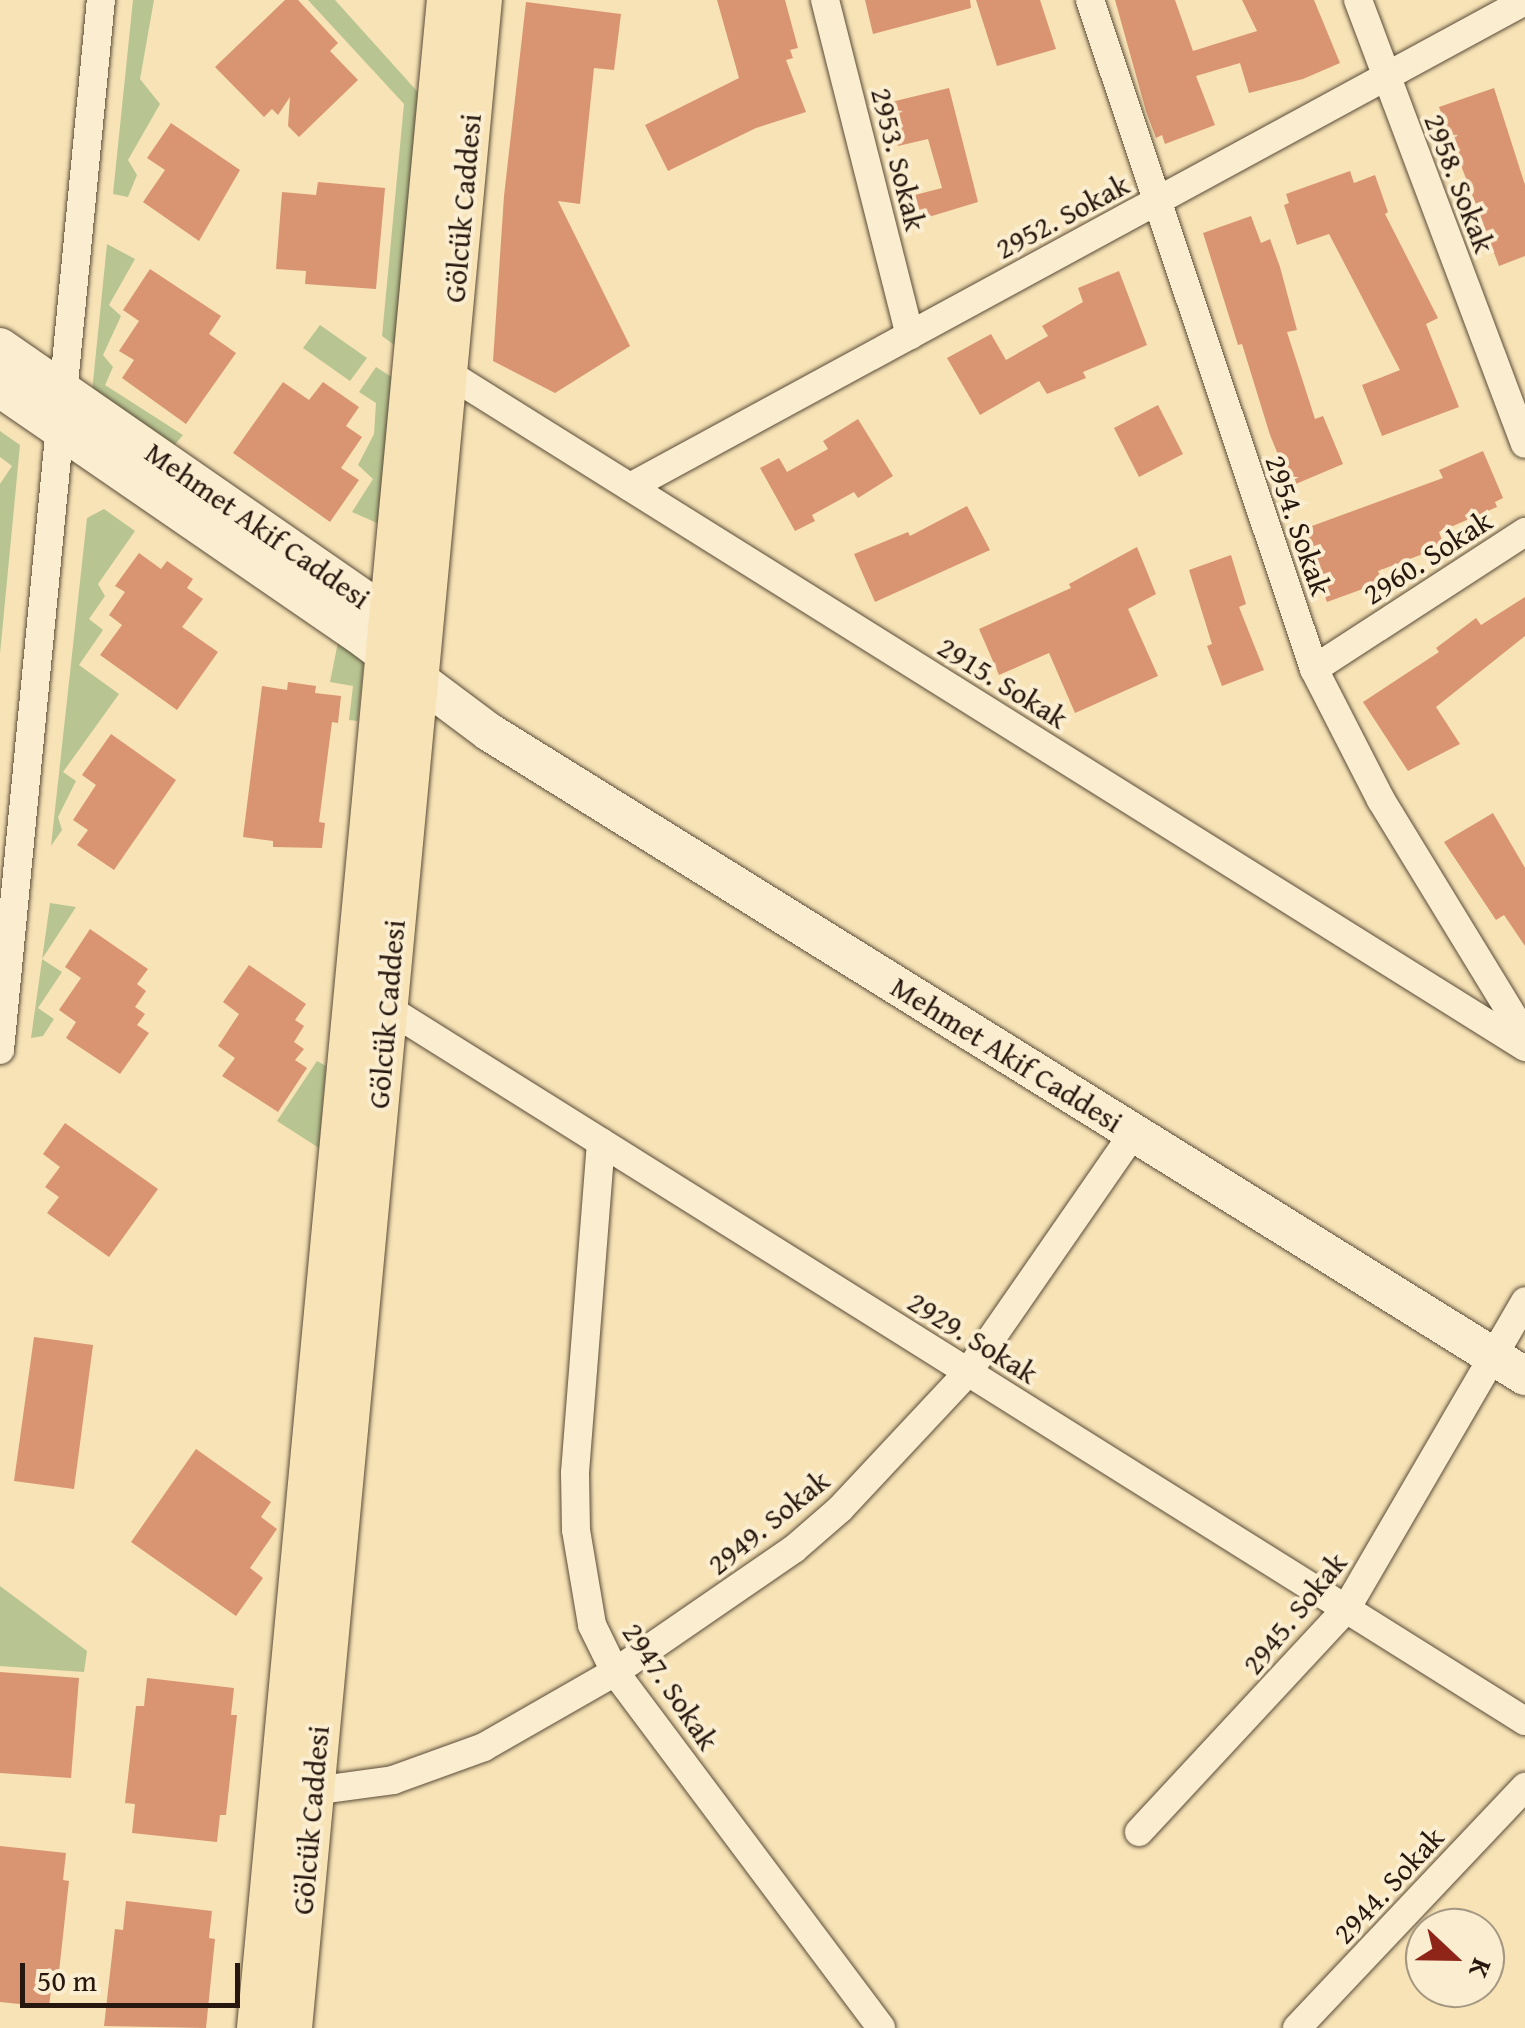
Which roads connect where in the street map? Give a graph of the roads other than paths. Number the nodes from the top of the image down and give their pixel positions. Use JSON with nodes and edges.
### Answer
{"nodes":[{"id":1,"x":100,"y":0,"type":"edge"},
{"id":2,"x":448,"y":0,"type":"edge"},
{"id":3,"x":481,"y":0,"type":"edge"},
{"id":4,"x":825,"y":0,"type":"edge"},
{"id":5,"x":1090,"y":0,"type":"edge"},
{"id":6,"x":1358,"y":0,"type":"edge"},
{"id":7,"x":1525,"y":1,"type":"edge"},
{"id":8,"x":1384,"y":78,"type":"junction"},
{"id":9,"x":1156,"y":202,"type":"junction"},
{"id":10,"x":910,"y":335,"type":"junction"},
{"id":11,"x":0,"y":347,"type":"edge"},
{"id":12,"x":446,"y":372,"type":"junction"},
{"id":13,"x":0,"y":388,"type":"edge"},
{"id":14,"x":63,"y":392,"type":"junction"},
{"id":15,"x":60,"y":430,"type":"junction"},
{"id":16,"x":1525,"y":444,"type":"edge"},
{"id":17,"x":630,"y":487,"type":"junction"},
{"id":18,"x":1525,"y":532,"type":"edge"},
{"id":19,"x":403,"y":648,"type":"junction"},
{"id":20,"x":1314,"y":669,"type":"junction"},
{"id":21,"x":10,"y":829,"type":"edge"},
{"id":22,"x":387,"y":1008,"type":"junction"},
{"id":23,"x":1525,"y":1036,"type":"edge"},
{"id":24,"x":1525,"y":1047,"type":"edge"},
{"id":25,"x":0,"y":1050,"type":"edge"},
{"id":26,"x":1134,"y":1132,"type":"junction"},
{"id":27,"x":600,"y":1142,"type":"junction"},
{"id":28,"x":1525,"y":1302,"type":"edge"},
{"id":29,"x":1492,"y":1356,"type":"junction"},
{"id":30,"x":968,"y":1372,"type":"junction"},
{"id":31,"x":1525,"y":1376,"type":"edge"},
{"id":32,"x":1346,"y":1609,"type":"junction"},
{"id":33,"x":615,"y":1672,"type":"junction"},
{"id":34,"x":1525,"y":1721,"type":"edge"},
{"id":35,"x":1525,"y":1787,"type":"edge"},
{"id":36,"x":313,"y":1791,"type":"junction"},
{"id":37,"x":1138,"y":1832,"type":"dead end"},
{"id":38,"x":258,"y":2028,"type":"edge"},
{"id":39,"x":291,"y":2028,"type":"edge"},
{"id":40,"x":881,"y":2028,"type":"edge"},
{"id":41,"x":1297,"y":2028,"type":"edge"}],
"edges":[{"from":1,"to":14,"type":"street"},
{"from":2,"to":19,"type":"main road","name":"Gölcük Caddesi"},
{"from":3,"to":12,"type":"main road","name":"Gölcük Caddesi"},
{"from":4,"to":10,"type":"street","name":"2953. Sokak"},
{"from":5,"to":9,"type":"street","name":"2954. Sokak"},
{"from":6,"to":8,"type":"street","name":"2958. Sokak"},
{"from":7,"to":8,"type":"street","name":"2952. Sokak"},
{"from":8,"to":9,"type":"street","name":"2952. Sokak"},
{"from":8,"to":16,"type":"street","name":"2958. Sokak"},
{"from":9,"to":10,"type":"street","name":"2952. Sokak"},
{"from":9,"to":20,"type":"street","name":"2954. Sokak"},
{"from":10,"to":17,"type":"street","name":"2952. Sokak"},
{"from":11,"to":14,"type":"street","name":"Mehmet Akif Caddesi"},
{"from":12,"to":17,"type":"street","name":"2915. Sokak"},
{"from":12,"to":19,"type":"main road","name":"Gölcük Caddesi"},
{"from":13,"to":15,"type":"street","name":"Mehmet Akif Caddesi"},
{"from":14,"to":15,"type":"street"},
{"from":14,"to":19,"type":"street","name":"Mehmet Akif Caddesi"},
{"from":15,"to":19,"type":"street","name":"Mehmet Akif Caddesi"},
{"from":15,"to":21,"type":"street"},
{"from":17,"to":24,"type":"street","name":"2915. Sokak"},
{"from":18,"to":20,"type":"street","name":"2960. Sokak"},
{"from":19,"to":22,"type":"main road","name":"Gölcük Caddesi"},
{"from":19,"to":26,"type":"street","name":"Mehmet Akif Caddesi"},
{"from":19,"to":38,"type":"main road","name":"Gölcük Caddesi"},
{"from":20,"to":23,"type":"street","name":"2954. Sokak"},
{"from":21,"to":25,"type":"street"},
{"from":22,"to":27,"type":"street","name":"2929. Sokak"},
{"from":22,"to":36,"type":"main road","name":"Gölcük Caddesi"},
{"from":26,"to":29,"type":"street","name":"Mehmet Akif Caddesi"},
{"from":26,"to":30,"type":"street","name":"2949. Sokak"},
{"from":27,"to":30,"type":"street","name":"2929. Sokak"},
{"from":27,"to":33,"type":"street","name":"2947. Sokak"},
{"from":28,"to":29,"type":"street","name":"2945. Sokak"},
{"from":29,"to":31,"type":"street","name":"Mehmet Akif Caddesi"},
{"from":29,"to":32,"type":"street","name":"2945. Sokak"},
{"from":30,"to":32,"type":"street","name":"2929. Sokak"},
{"from":30,"to":33,"type":"street","name":"2949. Sokak"},
{"from":32,"to":34,"type":"street","name":"2929. Sokak"},
{"from":32,"to":37,"type":"street","name":"2945. Sokak"},
{"from":33,"to":36,"type":"street","name":"2949. Sokak"},
{"from":33,"to":40,"type":"street","name":"2947. Sokak"},
{"from":35,"to":41,"type":"street","name":"2944. Sokak"},
{"from":36,"to":39,"type":"main road","name":"Gölcük Caddesi"}]}
